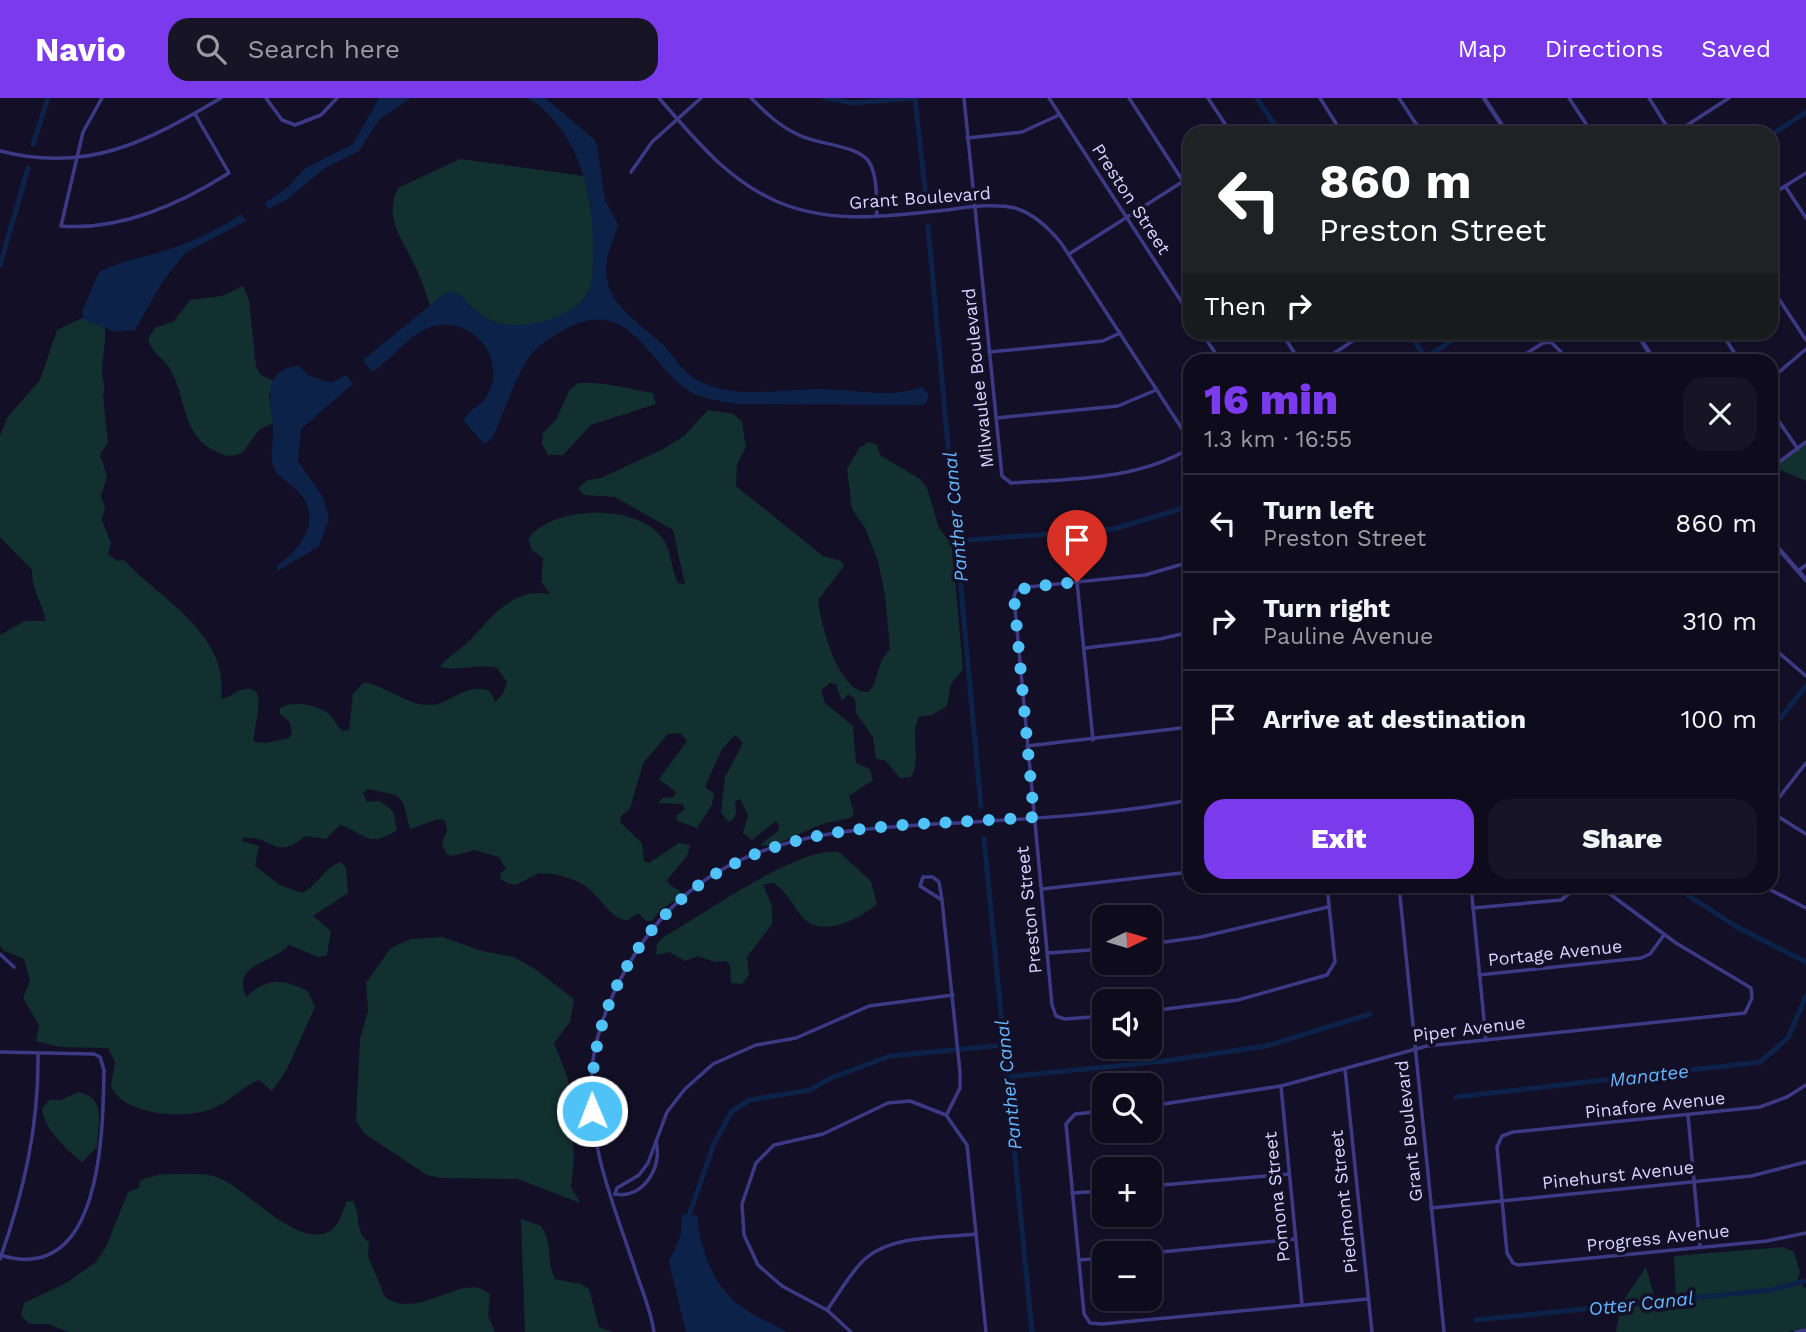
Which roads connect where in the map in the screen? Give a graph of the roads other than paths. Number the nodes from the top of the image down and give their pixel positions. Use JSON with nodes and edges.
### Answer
{"nodes":[{"id":1,"x":102,"y":98,"type":"edge"},
{"id":2,"x":222,"y":98,"type":"edge"},
{"id":3,"x":266,"y":98,"type":"edge"},
{"id":4,"x":337,"y":98,"type":"edge"},
{"id":5,"x":659,"y":98,"type":"edge"},
{"id":6,"x":701,"y":98,"type":"edge"},
{"id":7,"x":751,"y":98,"type":"edge"},
{"id":8,"x":964,"y":98,"type":"edge"},
{"id":9,"x":1049,"y":98,"type":"edge"},
{"id":10,"x":1129,"y":98,"type":"edge"},
{"id":11,"x":1208,"y":98,"type":"edge"},
{"id":12,"x":1320,"y":98,"type":"edge"},
{"id":13,"x":1399,"y":98,"type":"edge"},
{"id":14,"x":1484,"y":98,"type":"edge"},
{"id":15,"x":1569,"y":98,"type":"edge"},
{"id":16,"x":1649,"y":98,"type":"edge"},
{"id":17,"x":1728,"y":98,"type":"edge"},
{"id":18,"x":195,"y":114,"type":"junction"},
{"id":19,"x":1059,"y":115,"type":"junction"},
{"id":20,"x":678,"y":120,"type":"junction"},
{"id":21,"x":1226,"y":126,"type":"edge"},
{"id":22,"x":1338,"y":126,"type":"edge"},
{"id":23,"x":1417,"y":126,"type":"edge"},
{"id":24,"x":1502,"y":126,"type":"edge"},
{"id":25,"x":1587,"y":126,"type":"edge"},
{"id":26,"x":1668,"y":126,"type":"edge"},
{"id":27,"x":1684,"y":126,"type":"edge"},
{"id":28,"x":968,"y":138,"type":"junction"},
{"id":29,"x":0,"y":151,"type":"edge"},
{"id":30,"x":76,"y":158,"type":"junction"},
{"id":31,"x":631,"y":172,"type":"dead end"},
{"id":32,"x":1806,"y":173,"type":"edge"},
{"id":33,"x":1183,"y":181,"type":"joint"},
{"id":34,"x":1785,"y":186,"type":"junction"},
{"id":35,"x":1778,"y":190,"type":"edge"},
{"id":36,"x":974,"y":206,"type":"junction"},
{"id":37,"x":877,"y":216,"type":"junction"},
{"id":38,"x":1127,"y":218,"type":"junction"},
{"id":39,"x":1806,"y":218,"type":"edge"},
{"id":40,"x":1069,"y":254,"type":"junction"},
{"id":41,"x":1778,"y":298,"type":"edge"},
{"id":42,"x":1183,"y":304,"type":"edge"},
{"id":43,"x":1120,"y":333,"type":"junction"},
{"id":44,"x":1351,"y":340,"type":"edge"},
{"id":45,"x":1806,"y":340,"type":"edge"},
{"id":46,"x":1806,"y":349,"type":"edge"},
{"id":47,"x":989,"y":352,"type":"junction"},
{"id":48,"x":1334,"y":354,"type":"edge"},
{"id":49,"x":1526,"y":354,"type":"edge"},
{"id":50,"x":1563,"y":354,"type":"edge"},
{"id":51,"x":1778,"y":373,"type":"edge"},
{"id":52,"x":1156,"y":390,"type":"junction"},
{"id":53,"x":996,"y":418,"type":"junction"},
{"id":54,"x":1778,"y":420,"type":"edge"},
{"id":55,"x":1183,"y":430,"type":"edge"},
{"id":56,"x":1806,"y":442,"type":"edge"},
{"id":57,"x":1798,"y":449,"type":"junction"},
{"id":58,"x":1183,"y":451,"type":"edge"},
{"id":59,"x":1778,"y":463,"type":"edge"},
{"id":60,"x":1778,"y":548,"type":"edge"},
{"id":61,"x":1183,"y":564,"type":"edge"},
{"id":62,"x":1806,"y":565,"type":"edge"},
{"id":63,"x":1798,"y":571,"type":"junction"},
{"id":64,"x":1806,"y":580,"type":"edge"},
{"id":65,"x":1077,"y":582,"type":"junction"},
{"id":66,"x":1183,"y":633,"type":"edge"},
{"id":67,"x":1084,"y":648,"type":"junction"},
{"id":68,"x":1778,"y":655,"type":"edge"},
{"id":69,"x":1806,"y":676,"type":"edge"},
{"id":70,"x":1183,"y":728,"type":"edge"},
{"id":71,"x":1093,"y":740,"type":"junction"},
{"id":72,"x":1027,"y":746,"type":"junction"},
{"id":73,"x":1806,"y":763,"type":"edge"},
{"id":74,"x":1183,"y":801,"type":"edge"},
{"id":75,"x":1778,"y":801,"type":"edge"},
{"id":76,"x":1778,"y":815,"type":"edge"},
{"id":77,"x":1034,"y":817,"type":"junction"},
{"id":78,"x":1806,"y":834,"type":"edge"},
{"id":79,"x":1183,"y":873,"type":"edge"},
{"id":80,"x":1042,"y":889,"type":"junction"},
{"id":81,"x":1327,"y":893,"type":"edge"},
{"id":82,"x":1400,"y":893,"type":"edge"},
{"id":83,"x":1472,"y":893,"type":"edge"},
{"id":84,"x":1570,"y":893,"type":"edge"},
{"id":85,"x":1608,"y":893,"type":"edge"},
{"id":86,"x":1777,"y":893,"type":"edge"},
{"id":87,"x":942,"y":900,"type":"junction"},
{"id":88,"x":1328,"y":907,"type":"junction"},
{"id":89,"x":1473,"y":908,"type":"junction"},
{"id":90,"x":1806,"y":908,"type":"edge"},
{"id":91,"x":1664,"y":935,"type":"junction"},
{"id":92,"x":1162,"y":942,"type":"edge"},
{"id":93,"x":1092,"y":950,"type":"edge"},
{"id":94,"x":1048,"y":953,"type":"junction"},
{"id":95,"x":0,"y":954,"type":"edge"},
{"id":96,"x":14,"y":967,"type":"dead end"},
{"id":97,"x":1479,"y":975,"type":"junction"},
{"id":98,"x":953,"y":995,"type":"junction"},
{"id":99,"x":1162,"y":1010,"type":"edge"},
{"id":100,"x":1092,"y":1017,"type":"edge"},
{"id":101,"x":1486,"y":1040,"type":"junction"},
{"id":102,"x":1415,"y":1049,"type":"junction"},
{"id":103,"x":0,"y":1052,"type":"edge"},
{"id":104,"x":38,"y":1053,"type":"junction"},
{"id":105,"x":1345,"y":1069,"type":"junction"},
{"id":106,"x":1806,"y":1085,"type":"edge"},
{"id":107,"x":1281,"y":1086,"type":"junction"},
{"id":108,"x":1162,"y":1104,"type":"edge"},
{"id":109,"x":1092,"y":1112,"type":"edge"},
{"id":110,"x":946,"y":1115,"type":"junction"},
{"id":111,"x":1688,"y":1115,"type":"junction"},
{"id":112,"x":655,"y":1140,"type":"junction"},
{"id":113,"x":1806,"y":1162,"type":"edge"},
{"id":114,"x":1289,"y":1174,"type":"junction"},
{"id":115,"x":639,"y":1175,"type":"junction"},
{"id":116,"x":1694,"y":1181,"type":"junction"},
{"id":117,"x":646,"y":1182,"type":"junction"},
{"id":118,"x":1162,"y":1185,"type":"edge"},
{"id":119,"x":1092,"y":1192,"type":"edge"},
{"id":120,"x":1072,"y":1193,"type":"junction"},
{"id":121,"x":612,"y":1195,"type":"junction"},
{"id":122,"x":1502,"y":1201,"type":"junction"},
{"id":123,"x":1431,"y":1208,"type":"junction"},
{"id":124,"x":1806,"y":1233,"type":"edge"},
{"id":125,"x":976,"y":1234,"type":"junction"},
{"id":126,"x":1295,"y":1239,"type":"junction"},
{"id":127,"x":1700,"y":1247,"type":"junction"},
{"id":128,"x":1162,"y":1252,"type":"edge"},
{"id":129,"x":0,"y":1256,"type":"edge"},
{"id":130,"x":1092,"y":1259,"type":"edge"},
{"id":131,"x":1079,"y":1260,"type":"junction"},
{"id":132,"x":1368,"y":1299,"type":"junction"},
{"id":133,"x":1302,"y":1304,"type":"junction"},
{"id":134,"x":827,"y":1310,"type":"junction"},
{"id":135,"x":1806,"y":1330,"type":"edge"},
{"id":136,"x":654,"y":1332,"type":"edge"},
{"id":137,"x":851,"y":1332,"type":"edge"},
{"id":138,"x":986,"y":1332,"type":"edge"},
{"id":139,"x":1372,"y":1332,"type":"edge"},
{"id":140,"x":1444,"y":1332,"type":"edge"},
{"id":141,"x":1796,"y":1332,"type":"edge"}],
"edges":[{"from":1,"to":30,"type":"street"},
{"from":2,"to":18,"type":"street"},
{"from":3,"to":4,"type":"street"},
{"from":5,"to":20,"type":"street","name":"Grant Boulevard"},
{"from":6,"to":20,"type":"street"},
{"from":7,"to":37,"type":"street"},
{"from":8,"to":28,"type":"street"},
{"from":9,"to":19,"type":"street","name":"Preston Street"},
{"from":10,"to":33,"type":"street"},
{"from":11,"to":21,"type":"street"},
{"from":12,"to":22,"type":"street"},
{"from":13,"to":23,"type":"street"},
{"from":14,"to":24,"type":"street"},
{"from":15,"to":25,"type":"street"},
{"from":16,"to":26,"type":"street"},
{"from":17,"to":27,"type":"street"},
{"from":18,"to":30,"type":"street"},
{"from":18,"to":30,"type":"street"},
{"from":19,"to":28,"type":"street"},
{"from":19,"to":38,"type":"street","name":"Preston Street"},
{"from":20,"to":31,"type":"street"},
{"from":20,"to":37,"type":"street","name":"Grant Boulevard"},
{"from":28,"to":36,"type":"street"},
{"from":29,"to":30,"type":"street"},
{"from":32,"to":34,"type":"street"},
{"from":33,"to":38,"type":"street"},
{"from":34,"to":35,"type":"street"},
{"from":34,"to":39,"type":"street"},
{"from":36,"to":37,"type":"street","name":"Grant Boulevard"},
{"from":36,"to":40,"type":"street","name":"Grant Boulevard"},
{"from":36,"to":47,"type":"street","name":"Milwaulee Boulevard"},
{"from":38,"to":40,"type":"street"},
{"from":38,"to":42,"type":"street","name":"Preston Street"},
{"from":40,"to":43,"type":"street","name":"Grant Boulevard"},
{"from":41,"to":45,"type":"street"},
{"from":43,"to":47,"type":"street"},
{"from":43,"to":52,"type":"street","name":"Grant Boulevard"},
{"from":44,"to":48,"type":"street"},
{"from":46,"to":51,"type":"street"},
{"from":47,"to":53,"type":"street","name":"Milwaulee Boulevard"},
{"from":49,"to":50,"type":"street"},
{"from":52,"to":53,"type":"street"},
{"from":52,"to":55,"type":"street","name":"Grant Boulevard"},
{"from":53,"to":58,"type":"street","name":"Milwaulee Boulevard"},
{"from":54,"to":57,"type":"street"},
{"from":56,"to":57,"type":"street"},
{"from":57,"to":59,"type":"street"},
{"from":60,"to":63,"type":"street"},
{"from":61,"to":65,"type":"street"},
{"from":62,"to":63,"type":"street"},
{"from":63,"to":64,"type":"street"},
{"from":65,"to":67,"type":"street"},
{"from":65,"to":72,"type":"street","name":"Preston Street"},
{"from":66,"to":67,"type":"street"},
{"from":67,"to":71,"type":"street"},
{"from":68,"to":69,"type":"street"},
{"from":70,"to":71,"type":"street"},
{"from":71,"to":72,"type":"street"},
{"from":72,"to":77,"type":"street","name":"Preston Street"},
{"from":73,"to":75,"type":"street"},
{"from":74,"to":77,"type":"street"},
{"from":76,"to":78,"type":"street"},
{"from":77,"to":80,"type":"street","name":"Preston Street"},
{"from":77,"to":121,"type":"street"},
{"from":79,"to":80,"type":"street"},
{"from":80,"to":94,"type":"street","name":"Preston Street"},
{"from":81,"to":88,"type":"street"},
{"from":82,"to":102,"type":"street","name":"Grant Boulevard"},
{"from":83,"to":89,"type":"street"},
{"from":84,"to":89,"type":"street"},
{"from":85,"to":91,"type":"street"},
{"from":86,"to":90,"type":"street"},
{"from":87,"to":87,"type":"street"},
{"from":87,"to":98,"type":"street"},
{"from":88,"to":92,"type":"street"},
{"from":88,"to":99,"type":"street"},
{"from":89,"to":97,"type":"street"},
{"from":91,"to":97,"type":"street","name":"Portage Avenue"},
{"from":91,"to":101,"type":"street","name":"Piper Avenue"},
{"from":93,"to":94,"type":"street"},
{"from":94,"to":100,"type":"street","name":"Preston Street"},
{"from":95,"to":96,"type":"street"},
{"from":97,"to":101,"type":"street"},
{"from":98,"to":110,"type":"street"},
{"from":98,"to":112,"type":"street"},
{"from":101,"to":102,"type":"street","name":"Piper Avenue"},
{"from":102,"to":105,"type":"street","name":"Piper Avenue"},
{"from":102,"to":123,"type":"street","name":"Grant Boulevard"},
{"from":103,"to":104,"type":"street"},
{"from":104,"to":129,"type":"street"},
{"from":104,"to":129,"type":"street"},
{"from":105,"to":107,"type":"street","name":"Piper Avenue"},
{"from":105,"to":132,"type":"street","name":"Piedmont Street"},
{"from":106,"to":111,"type":"street","name":"Pinafore Avenue"},
{"from":107,"to":108,"type":"street","name":"Piper Avenue"},
{"from":107,"to":114,"type":"street","name":"Pomona Street"},
{"from":109,"to":120,"type":"street"},
{"from":110,"to":125,"type":"street"},
{"from":110,"to":134,"type":"street"},
{"from":111,"to":116,"type":"street"},
{"from":111,"to":122,"type":"street","name":"Pinafore Avenue"},
{"from":112,"to":115,"type":"street"},
{"from":112,"to":117,"type":"street"},
{"from":113,"to":116,"type":"street","name":"Pinehurst Avenue"},
{"from":114,"to":118,"type":"street"},
{"from":114,"to":126,"type":"street","name":"Pomona Street"},
{"from":115,"to":117,"type":"street"},
{"from":115,"to":121,"type":"street"},
{"from":116,"to":122,"type":"street","name":"Pinehurst Avenue"},
{"from":116,"to":127,"type":"street"},
{"from":117,"to":121,"type":"street"},
{"from":119,"to":120,"type":"street"},
{"from":120,"to":131,"type":"street"},
{"from":121,"to":136,"type":"street"},
{"from":122,"to":123,"type":"street","name":"Pinehurst Avenue"},
{"from":122,"to":127,"type":"street","name":"Progress Avenue"},
{"from":123,"to":140,"type":"street","name":"Grant Boulevard"},
{"from":124,"to":127,"type":"street","name":"Progress Avenue"},
{"from":125,"to":134,"type":"street"},
{"from":125,"to":138,"type":"street"},
{"from":126,"to":128,"type":"street"},
{"from":126,"to":133,"type":"street","name":"Pomona Street"},
{"from":130,"to":131,"type":"street"},
{"from":131,"to":133,"type":"street"},
{"from":132,"to":133,"type":"street"},
{"from":132,"to":139,"type":"street","name":"Piedmont Street"},
{"from":134,"to":137,"type":"street"},
{"from":135,"to":141,"type":"street"}]}
